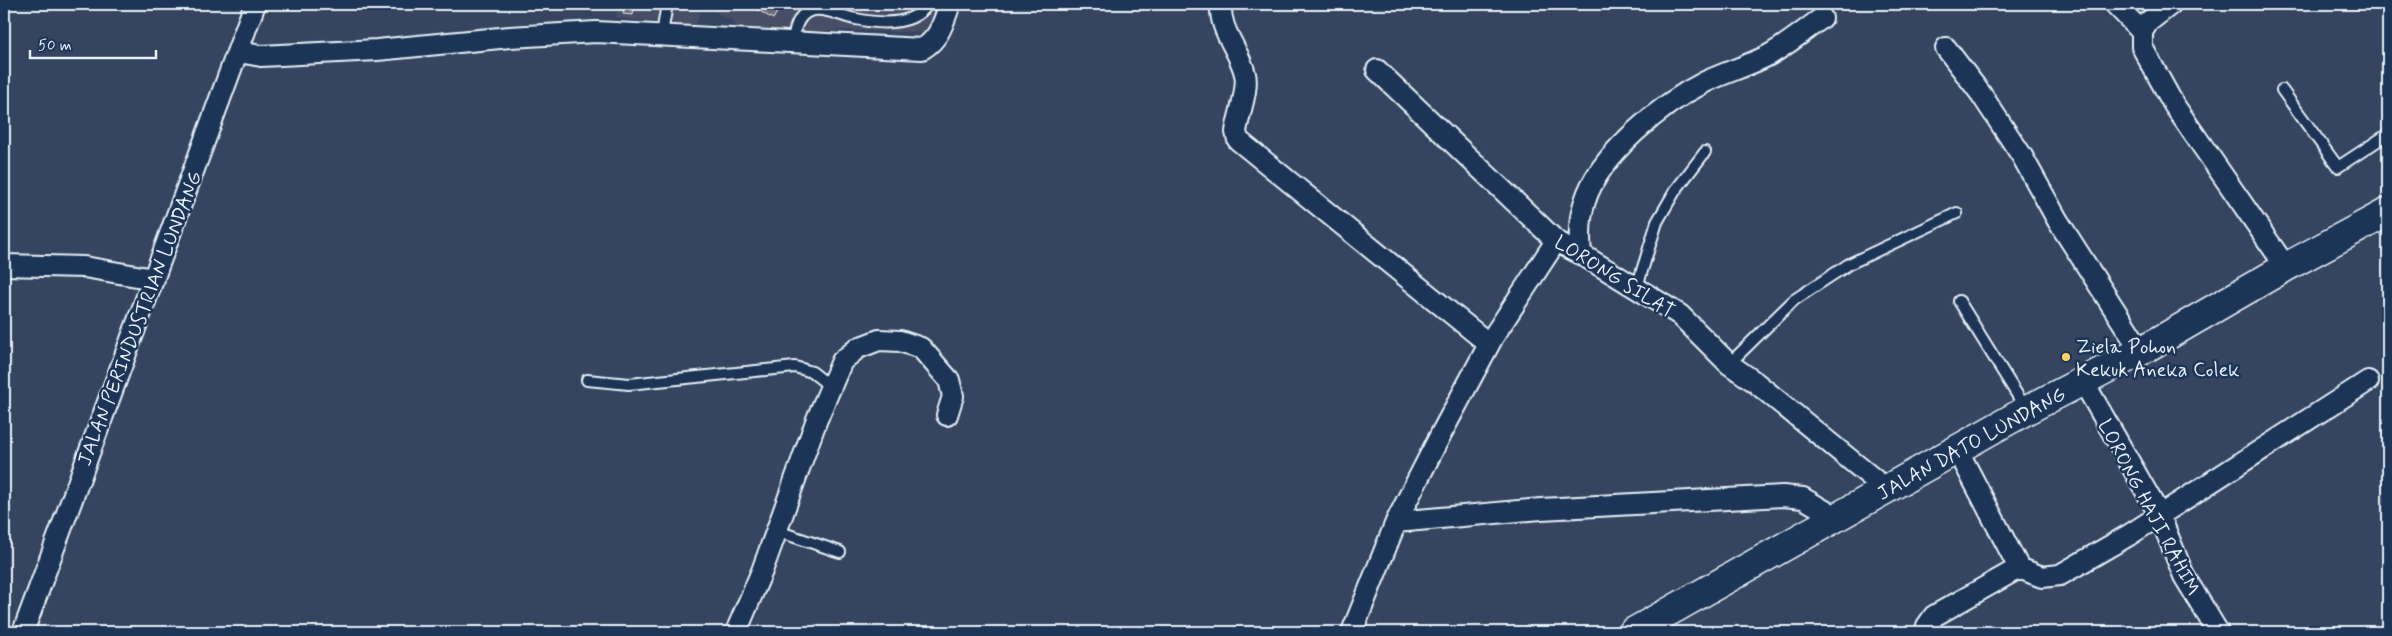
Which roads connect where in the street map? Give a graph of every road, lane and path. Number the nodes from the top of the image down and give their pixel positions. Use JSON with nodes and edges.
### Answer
{"nodes":[{"id":1,"x":255,"y":4,"type":"edge"},
{"id":2,"x":666,"y":4,"type":"edge"},
{"id":3,"x":928,"y":4,"type":"edge"},
{"id":4,"x":950,"y":4,"type":"edge"},
{"id":5,"x":1221,"y":4,"type":"edge"},
{"id":6,"x":2115,"y":4,"type":"edge"},
{"id":7,"x":2171,"y":4,"type":"edge"},
{"id":8,"x":1822,"y":18,"type":"dead end"},
{"id":9,"x":2142,"y":32,"type":"junction"},
{"id":10,"x":662,"y":34,"type":"junction"},
{"id":11,"x":793,"y":43,"type":"junction"},
{"id":12,"x":1946,"y":48,"type":"dead end"},
{"id":13,"x":239,"y":52,"type":"junction"},
{"id":14,"x":1376,"y":70,"type":"dead end"},
{"id":15,"x":2282,"y":90,"type":"dead end"},
{"id":16,"x":2388,"y":134,"type":"edge"},
{"id":17,"x":1705,"y":152,"type":"dead end"},
{"id":18,"x":2388,"y":212,"type":"edge"},
{"id":19,"x":1957,"y":213,"type":"dead end"},
{"id":20,"x":1556,"y":241,"type":"junction"},
{"id":21,"x":1581,"y":254,"type":"junction"},
{"id":22,"x":4,"y":265,"type":"edge"},
{"id":23,"x":2286,"y":267,"type":"junction"},
{"id":24,"x":154,"y":279,"type":"junction"},
{"id":25,"x":1637,"y":287,"type":"junction"},
{"id":26,"x":1959,"y":301,"type":"dead end"},
{"id":27,"x":1489,"y":344,"type":"junction"},
{"id":28,"x":2141,"y":351,"type":"junction"},
{"id":29,"x":1729,"y":364,"type":"junction"},
{"id":30,"x":587,"y":380,"type":"dead end"},
{"id":31,"x":2083,"y":380,"type":"junction"},
{"id":32,"x":2368,"y":381,"type":"dead end"},
{"id":33,"x":831,"y":388,"type":"junction"},
{"id":34,"x":2027,"y":410,"type":"junction"},
{"id":35,"x":947,"y":415,"type":"dead end"},
{"id":36,"x":1957,"y":449,"type":"junction"},
{"id":37,"x":1886,"y":489,"type":"junction"},
{"id":38,"x":2159,"y":514,"type":"junction"},
{"id":39,"x":1837,"y":518,"type":"junction"},
{"id":40,"x":1396,"y":522,"type":"junction"},
{"id":41,"x":776,"y":531,"type":"junction"},
{"id":42,"x":840,"y":552,"type":"dead end"},
{"id":43,"x":2018,"y":568,"type":"junction"},
{"id":44,"x":23,"y":632,"type":"edge"},
{"id":45,"x":736,"y":632,"type":"edge"},
{"id":46,"x":1352,"y":632,"type":"edge"},
{"id":47,"x":1633,"y":632,"type":"edge"},
{"id":48,"x":1925,"y":632,"type":"edge"},
{"id":49,"x":2218,"y":632,"type":"edge"}],
"edges":[{"from":1,"to":13,"type":"street","name":"JALAN PERINDUSTRIAN LUNDANG"},
{"from":2,"to":10,"type":"lane"},
{"from":3,"to":11,"type":"lane"},
{"from":4,"to":11,"type":"street"},
{"from":5,"to":27,"type":"street"},
{"from":6,"to":9,"type":"street"},
{"from":7,"to":9,"type":"street"},
{"from":8,"to":21,"type":"street"},
{"from":9,"to":23,"type":"street"},
{"from":10,"to":11,"type":"street"},
{"from":10,"to":13,"type":"street"},
{"from":12,"to":28,"type":"street"},
{"from":13,"to":24,"type":"street","name":"JALAN PERINDUSTRIAN LUNDANG"},
{"from":14,"to":20,"type":"street","name":"LORONG SILAT"},
{"from":15,"to":16,"type":"lane"},
{"from":17,"to":25,"type":"lane"},
{"from":18,"to":23,"type":"main road","name":"JALAN DATO LUNDANG"},
{"from":19,"to":29,"type":"lane"},
{"from":20,"to":21,"type":"street","name":"LORONG SILAT"},
{"from":20,"to":27,"type":"street"},
{"from":21,"to":25,"type":"street","name":"LORONG SILAT"},
{"from":22,"to":24,"type":"street"},
{"from":23,"to":28,"type":"main road","name":"JALAN DATO LUNDANG"},
{"from":24,"to":44,"type":"street","name":"JALAN PERINDUSTRIAN LUNDANG"},
{"from":25,"to":29,"type":"street","name":"LORONG SILAT"},
{"from":26,"to":34,"type":"lane"},
{"from":27,"to":40,"type":"street"},
{"from":28,"to":31,"type":"main road","name":"JALAN DATO LUNDANG"},
{"from":29,"to":37,"type":"street","name":"LORONG SILAT"},
{"from":30,"to":33,"type":"lane"},
{"from":31,"to":34,"type":"main road","name":"JALAN DATO LUNDANG"},
{"from":31,"to":38,"type":"street","name":"LORONG HAJI RAHIM"},
{"from":32,"to":38,"type":"street"},
{"from":33,"to":35,"type":"street"},
{"from":33,"to":41,"type":"street"},
{"from":34,"to":36,"type":"main road","name":"JALAN DATO LUNDANG"},
{"from":36,"to":37,"type":"main road","name":"JALAN DATO LUNDANG"},
{"from":36,"to":43,"type":"street"},
{"from":37,"to":39,"type":"main road","name":"JALAN DATO LUNDANG"},
{"from":38,"to":43,"type":"street"},
{"from":38,"to":49,"type":"street","name":"LORONG HAJI RAHIM"},
{"from":39,"to":40,"type":"street"},
{"from":39,"to":47,"type":"main road","name":"JALAN DATO LUNDANG"},
{"from":40,"to":46,"type":"street"},
{"from":41,"to":42,"type":"lane"},
{"from":41,"to":45,"type":"street"},
{"from":43,"to":48,"type":"street"}]}
